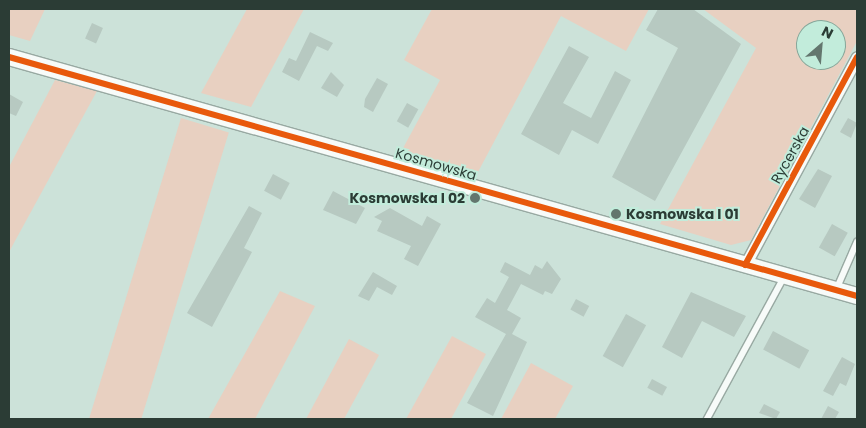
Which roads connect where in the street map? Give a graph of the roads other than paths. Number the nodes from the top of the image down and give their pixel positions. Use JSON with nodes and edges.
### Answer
{"nodes":[{"id":1,"x":9,"y":56,"type":"edge"},
{"id":2,"x":857,"y":57,"type":"edge"},
{"id":3,"x":857,"y":242,"type":"edge"},
{"id":4,"x":745,"y":264,"type":"junction"},
{"id":5,"x":785,"y":275,"type":"junction"},
{"id":6,"x":836,"y":290,"type":"junction"},
{"id":7,"x":857,"y":296,"type":"edge"},
{"id":8,"x":707,"y":419,"type":"edge"}],
"edges":[{"from":1,"to":4,"type":"street","name":"Kosmowska"},
{"from":2,"to":4,"type":"street","name":"Rycerska"},
{"from":3,"to":6,"type":"lane"},
{"from":4,"to":5,"type":"street","name":"Kosmowska"},
{"from":5,"to":6,"type":"street","name":"Kosmowska"},
{"from":5,"to":8,"type":"lane"},
{"from":6,"to":7,"type":"street","name":"Kosmowska"}]}
